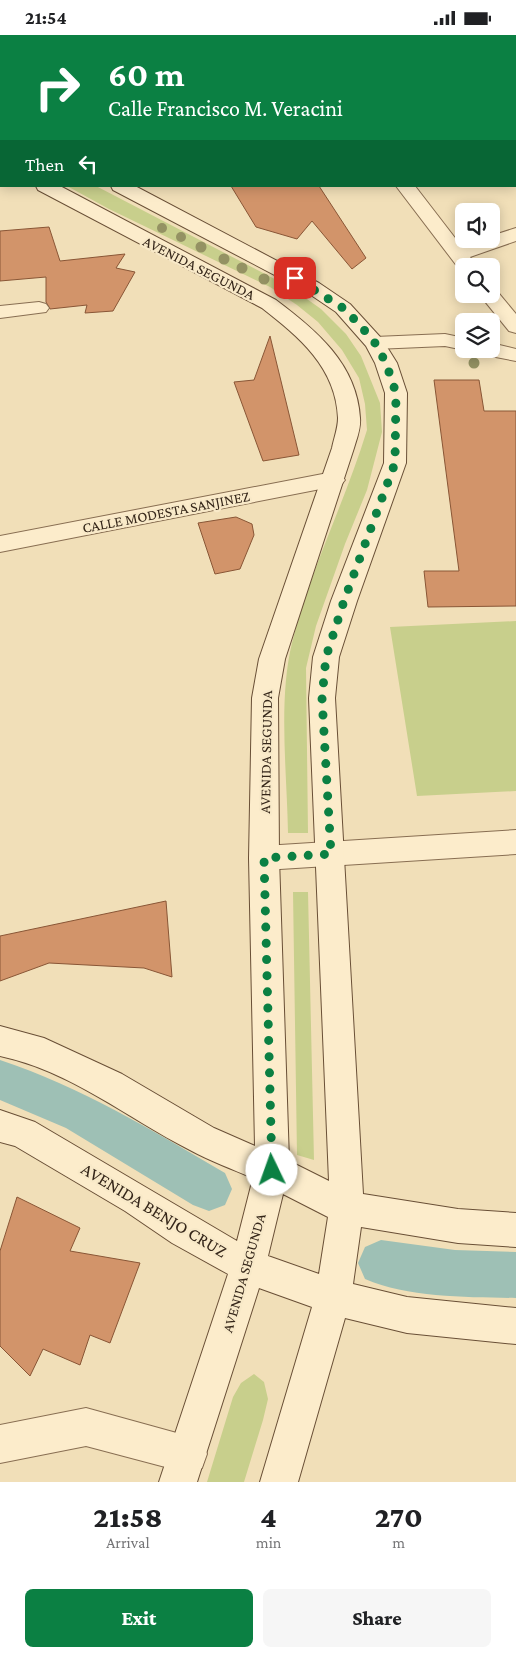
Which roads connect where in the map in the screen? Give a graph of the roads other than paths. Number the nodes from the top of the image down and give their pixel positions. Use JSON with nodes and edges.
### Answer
{"nodes":[{"id":1,"x":47,"y":187,"type":"edge"},
{"id":2,"x":122,"y":187,"type":"edge"},
{"id":3,"x":406,"y":187,"type":"edge"},
{"id":4,"x":516,"y":234,"type":"edge"},
{"id":5,"x":461,"y":258,"type":"edge"},
{"id":6,"x":469,"y":258,"type":"edge"},
{"id":7,"x":496,"y":303,"type":"edge"},
{"id":8,"x":40,"y":309,"type":"dead end"},
{"id":9,"x":0,"y":312,"type":"edge"},
{"id":10,"x":516,"y":327,"type":"edge"},
{"id":11,"x":455,"y":342,"type":"edge"},
{"id":12,"x":375,"y":343,"type":"junction"},
{"id":13,"x":500,"y":352,"type":"edge"},
{"id":14,"x":516,"y":355,"type":"edge"},
{"id":15,"x":333,"y":480,"type":"junction"},
{"id":16,"x":0,"y":544,"type":"edge"},
{"id":17,"x":516,"y":842,"type":"edge"},
{"id":18,"x":331,"y":854,"type":"junction"},
{"id":19,"x":264,"y":858,"type":"junction"},
{"id":20,"x":0,"y":1041,"type":"edge"},
{"id":21,"x":0,"y":1127,"type":"edge"},
{"id":22,"x":272,"y":1170,"type":"junction"},
{"id":23,"x":347,"y":1208,"type":"junction"},
{"id":24,"x":516,"y":1230,"type":"edge"},
{"id":25,"x":248,"y":1266,"type":"junction"},
{"id":26,"x":333,"y":1297,"type":"junction"},
{"id":27,"x":516,"y":1326,"type":"edge"},
{"id":28,"x":0,"y":1444,"type":"edge"},
{"id":29,"x":183,"y":1468,"type":"edge"},
{"id":30,"x":279,"y":1482,"type":"edge"}],
"edges":[{"from":1,"to":15,"type":"main road","name":"AVENIDA SEGUNDA"},
{"from":2,"to":12,"type":"main road"},
{"from":3,"to":5,"type":"main road"},
{"from":4,"to":6,"type":"main road"},
{"from":7,"to":10,"type":"main road"},
{"from":8,"to":9,"type":"main road"},
{"from":11,"to":12,"type":"main road"},
{"from":12,"to":18,"type":"main road"},
{"from":13,"to":14,"type":"main road"},
{"from":15,"to":16,"type":"main road","name":"CALLE MODESTA SANJINEZ"},
{"from":15,"to":19,"type":"main road","name":"AVENIDA SEGUNDA"},
{"from":17,"to":18,"type":"main road"},
{"from":18,"to":19,"type":"main road"},
{"from":18,"to":23,"type":"main road"},
{"from":19,"to":22,"type":"main road","name":"AVENIDA SEGUNDA"},
{"from":20,"to":22,"type":"main road"},
{"from":21,"to":25,"type":"main road","name":"AVENIDA BENJO CRUZ"},
{"from":22,"to":23,"type":"main road"},
{"from":22,"to":25,"type":"main road","name":"AVENIDA SEGUNDA"},
{"from":23,"to":24,"type":"main road"},
{"from":23,"to":26,"type":"main road"},
{"from":25,"to":26,"type":"main road","name":"AVENIDA BENJO CRUZ"},
{"from":25,"to":29,"type":"main road","name":"AVENIDA SEGUNDA"},
{"from":26,"to":27,"type":"main road","name":"AVENIDA BENJO CRUZ"},
{"from":26,"to":30,"type":"main road"},
{"from":28,"to":29,"type":"main road"}]}
